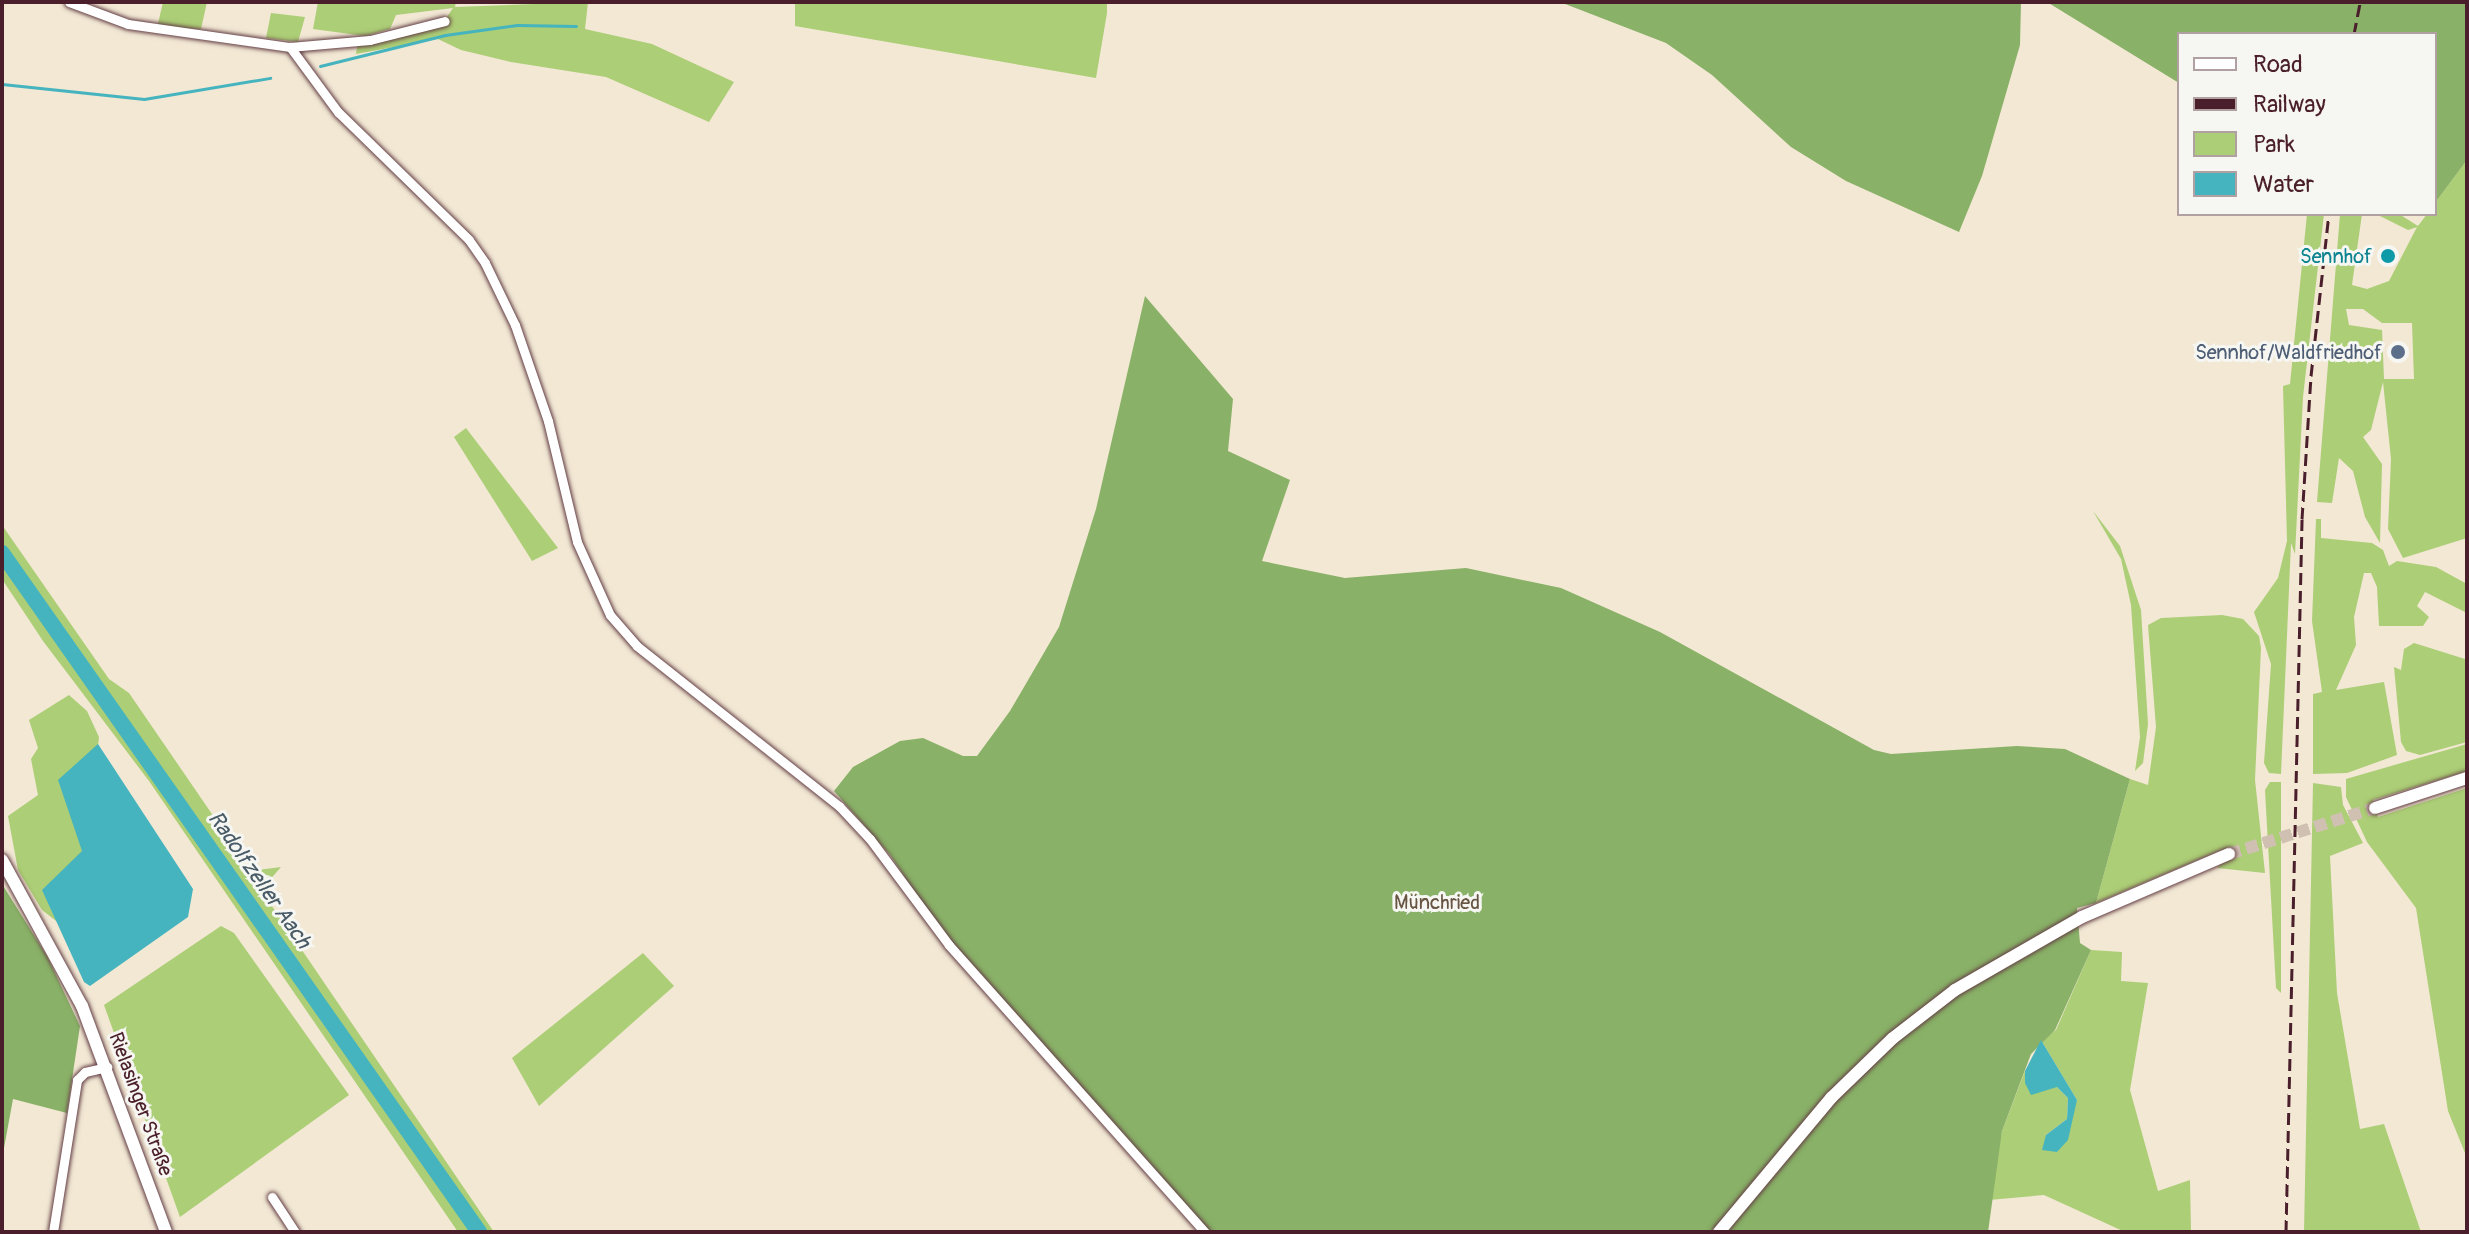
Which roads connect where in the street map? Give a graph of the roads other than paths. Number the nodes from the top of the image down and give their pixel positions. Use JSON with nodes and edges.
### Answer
{"nodes":[{"id":1,"x":69,"y":2,"type":"edge"},
{"id":2,"x":445,"y":21,"type":"dead end"},
{"id":3,"x":294,"y":48,"type":"junction"},
{"id":4,"x":2467,"y":778,"type":"edge"},
{"id":5,"x":2375,"y":808,"type":"tunnel mouth"},
{"id":6,"x":2229,"y":854,"type":"tunnel mouth"},
{"id":7,"x":2,"y":860,"type":"edge"},
{"id":8,"x":107,"y":1067,"type":"junction"},
{"id":9,"x":272,"y":1197,"type":"dead end"},
{"id":10,"x":291,"y":1231,"type":"edge"},
{"id":11,"x":53,"y":1232,"type":"edge"},
{"id":12,"x":166,"y":1232,"type":"edge"},
{"id":13,"x":1205,"y":1232,"type":"edge"},
{"id":14,"x":1719,"y":1232,"type":"edge"}],
"edges":[{"from":1,"to":3,"type":"street"},
{"from":2,"to":3,"type":"street"},
{"from":3,"to":13,"type":"street"},
{"from":4,"to":5,"type":"main road"},
{"from":6,"to":14,"type":"main road"},
{"from":7,"to":8,"type":"main road","name":"Rielasinger Straße"},
{"from":8,"to":11,"type":"street"},
{"from":8,"to":12,"type":"main road","name":"Rielasinger Straße"},
{"from":9,"to":10,"type":"street"}]}
